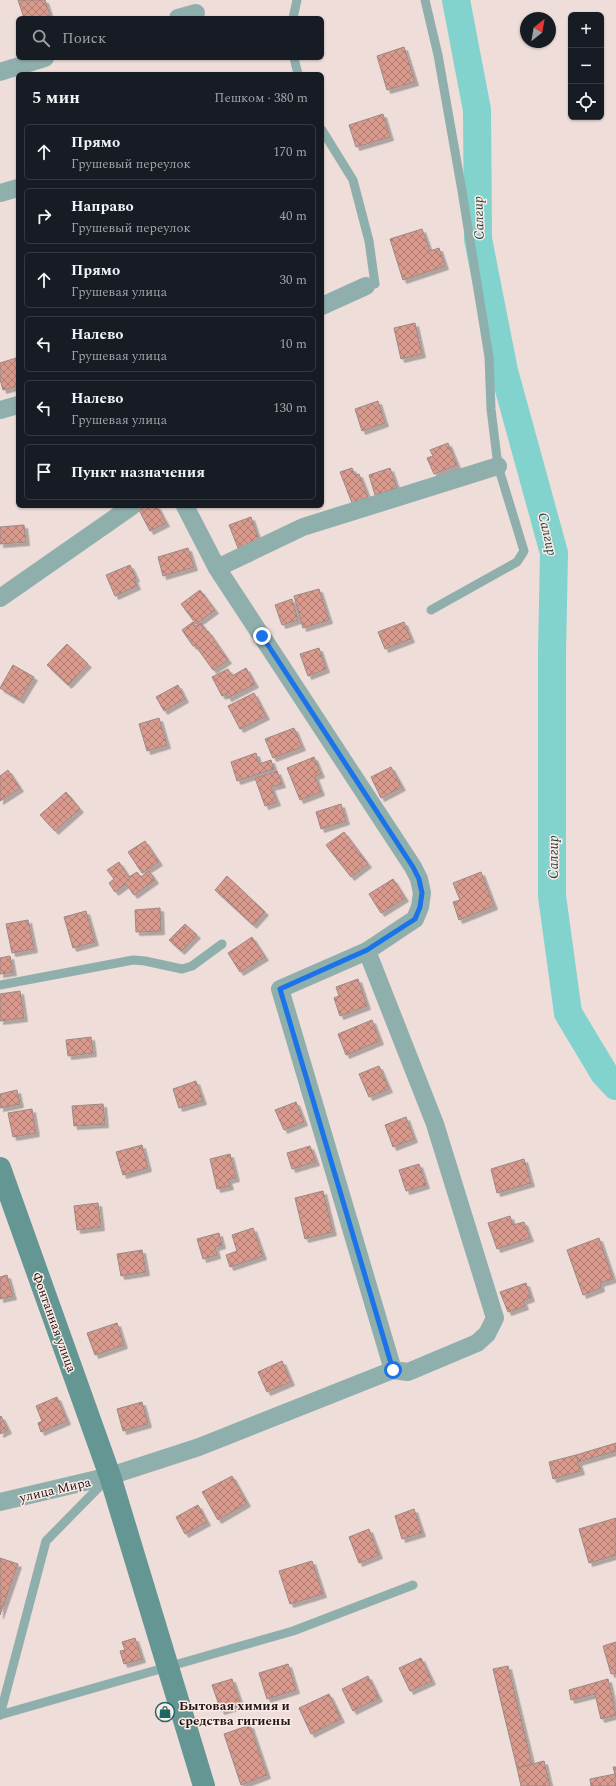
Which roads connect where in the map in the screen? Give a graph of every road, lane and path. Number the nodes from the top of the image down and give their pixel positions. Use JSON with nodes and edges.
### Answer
{"nodes":[{"id":1,"x":297,"y":0,"type":"edge"},
{"id":2,"x":425,"y":0,"type":"edge"},
{"id":3,"x":196,"y":13,"type":"dead end"},
{"id":4,"x":185,"y":16,"type":"edge"},
{"id":5,"x":293,"y":16,"type":"edge"},
{"id":6,"x":39,"y":60,"type":"edge"},
{"id":7,"x":294,"y":60,"type":"edge"},
{"id":8,"x":0,"y":72,"type":"edge"},
{"id":9,"x":298,"y":72,"type":"edge"},
{"id":10,"x":324,"y":133,"type":"edge"},
{"id":11,"x":16,"y":189,"type":"edge"},
{"id":12,"x":0,"y":193,"type":"edge"},
{"id":13,"x":375,"y":285,"type":"joint"},
{"id":14,"x":324,"y":305,"type":"edge"},
{"id":15,"x":16,"y":406,"type":"edge"},
{"id":16,"x":0,"y":410,"type":"edge"},
{"id":17,"x":498,"y":466,"type":"junction"},
{"id":18,"x":129,"y":508,"type":"edge"},
{"id":19,"x":187,"y":508,"type":"edge"},
{"id":20,"x":217,"y":568,"type":"junction"},
{"id":21,"x":0,"y":598,"type":"edge"},
{"id":22,"x":431,"y":610,"type":"dead end"},
{"id":23,"x":222,"y":944,"type":"dead end"},
{"id":24,"x":367,"y":950,"type":"junction"},
{"id":25,"x":0,"y":985,"type":"edge"},
{"id":26,"x":0,"y":1168,"type":"edge"},
{"id":27,"x":393,"y":1370,"type":"junction"},
{"id":28,"x":110,"y":1476,"type":"junction"},
{"id":29,"x":0,"y":1502,"type":"edge"},
{"id":30,"x":413,"y":1585,"type":"dead end"},
{"id":31,"x":168,"y":1667,"type":"junction"},
{"id":32,"x":204,"y":1786,"type":"edge"}],
"edges":[{"from":1,"to":5,"type":"lane"},
{"from":2,"to":17,"type":"lane"},
{"from":3,"to":4,"type":"street"},
{"from":6,"to":8,"type":"street"},
{"from":7,"to":9,"type":"lane"},
{"from":10,"to":13,"type":"lane"},
{"from":11,"to":12,"type":"street"},
{"from":13,"to":14,"type":"street"},
{"from":15,"to":16,"type":"street"},
{"from":17,"to":20,"type":"street"},
{"from":17,"to":22,"type":"lane"},
{"from":18,"to":21,"type":"street"},
{"from":19,"to":20,"type":"street"},
{"from":20,"to":24,"type":"street"},
{"from":23,"to":25,"type":"lane"},
{"from":24,"to":27,"type":"street"},
{"from":24,"to":27,"type":"street"},
{"from":26,"to":28,"type":"main road","name":"Фонтанная улица"},
{"from":27,"to":28,"type":"street","name":"улица Мира"},
{"from":28,"to":29,"type":"street","name":"улица Мира"},
{"from":28,"to":31,"type":"main road","name":"Фонтанная улица"},
{"from":28,"to":31,"type":"lane"},
{"from":30,"to":31,"type":"lane"},
{"from":31,"to":32,"type":"main road","name":"Фонтанная улица"}]}
